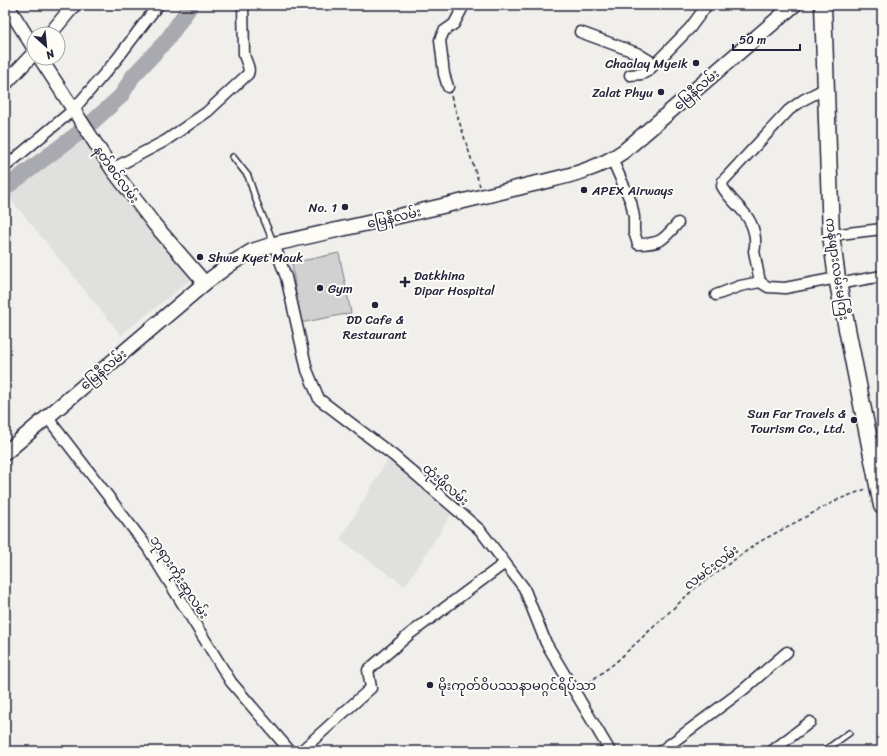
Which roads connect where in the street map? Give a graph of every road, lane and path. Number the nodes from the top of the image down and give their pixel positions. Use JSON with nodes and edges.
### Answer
{"nodes":[{"id":1,"x":74,"y":5,"type":"edge"},
{"id":2,"x":158,"y":5,"type":"edge"},
{"id":3,"x":243,"y":5,"type":"edge"},
{"id":4,"x":464,"y":5,"type":"edge"},
{"id":5,"x":707,"y":5,"type":"edge"},
{"id":6,"x":794,"y":5,"type":"edge"},
{"id":7,"x":823,"y":5,"type":"edge"},
{"id":8,"x":7,"y":6,"type":"edge"},
{"id":9,"x":57,"y":26,"type":"edge"},
{"id":10,"x":580,"y":32,"type":"dead end"},
{"id":11,"x":26,"y":36,"type":"edge"},
{"id":12,"x":26,"y":62,"type":"edge"},
{"id":13,"x":655,"y":64,"type":"junction"},
{"id":14,"x":45,"y":66,"type":"edge"},
{"id":15,"x":630,"y":75,"type":"dead end"},
{"id":16,"x":5,"y":84,"type":"edge"},
{"id":17,"x":448,"y":86,"type":"joint"},
{"id":18,"x":826,"y":88,"type":"junction"},
{"id":19,"x":72,"y":110,"type":"junction"},
{"id":20,"x":233,"y":156,"type":"dead end"},
{"id":21,"x":612,"y":159,"type":"junction"},
{"id":22,"x":5,"y":167,"type":"edge"},
{"id":23,"x":112,"y":169,"type":"junction"},
{"id":24,"x":483,"y":197,"type":"junction"},
{"id":25,"x":678,"y":223,"type":"dead end"},
{"id":26,"x":882,"y":229,"type":"edge"},
{"id":27,"x":830,"y":234,"type":"junction"},
{"id":28,"x":274,"y":244,"type":"junction"},
{"id":29,"x":882,"y":276,"type":"edge"},
{"id":30,"x":838,"y":281,"type":"junction"},
{"id":31,"x":760,"y":282,"type":"junction"},
{"id":32,"x":205,"y":283,"type":"junction"},
{"id":33,"x":716,"y":295,"type":"dead end"},
{"id":34,"x":47,"y":417,"type":"junction"},
{"id":35,"x":5,"y":453,"type":"edge"},
{"id":36,"x":877,"y":485,"type":"junction"},
{"id":37,"x":882,"y":506,"type":"edge"},
{"id":38,"x":505,"y":563,"type":"junction"},
{"id":39,"x":787,"y":652,"type":"dead end"},
{"id":40,"x":575,"y":693,"type":"junction"},
{"id":41,"x":810,"y":722,"type":"dead end"},
{"id":42,"x":849,"y":733,"type":"dead end"},
{"id":43,"x":290,"y":751,"type":"edge"},
{"id":44,"x":301,"y":751,"type":"edge"},
{"id":45,"x":610,"y":751,"type":"edge"},
{"id":46,"x":661,"y":751,"type":"edge"},
{"id":47,"x":772,"y":751,"type":"edge"},
{"id":48,"x":824,"y":751,"type":"edge"}],
"edges":[{"from":1,"to":9,"type":"street"},
{"from":2,"to":19,"type":"street"},
{"from":3,"to":23,"type":"street"},
{"from":4,"to":17,"type":"street"},
{"from":5,"to":13,"type":"street"},
{"from":6,"to":21,"type":"main road","name":"မြေနီလမ်း"},
{"from":7,"to":18,"type":"main road","name":"ကန်ဖျားလမ်းမကြီး"},
{"from":8,"to":11,"type":"street"},
{"from":10,"to":13,"type":"street"},
{"from":12,"to":16,"type":"street"},
{"from":13,"to":15,"type":"street"},
{"from":14,"to":19,"type":"street","name":"နတ်စင်လမ်း"},
{"from":17,"to":24,"type":"path"},
{"from":18,"to":27,"type":"main road","name":"ကန်ဖျားလမ်းမကြီး"},
{"from":18,"to":31,"type":"street"},
{"from":19,"to":22,"type":"street"},
{"from":19,"to":23,"type":"street","name":"နတ်စင်လမ်း"},
{"from":20,"to":28,"type":"lane"},
{"from":21,"to":24,"type":"main road","name":"မြေနီလမ်း"},
{"from":21,"to":25,"type":"street"},
{"from":23,"to":32,"type":"street","name":"နတ်စင်လမ်း"},
{"from":24,"to":28,"type":"main road","name":"မြေနီလမ်း"},
{"from":26,"to":27,"type":"street"},
{"from":27,"to":30,"type":"main road","name":"ကန်ဖျားလမ်းမကြီး"},
{"from":28,"to":32,"type":"main road","name":"မြေနီလမ်း"},
{"from":28,"to":38,"type":"street","name":"ထုံးဖိုလမ်း"},
{"from":29,"to":30,"type":"street"},
{"from":30,"to":31,"type":"street"},
{"from":30,"to":36,"type":"main road","name":"ကန်ဖျားလမ်းမကြီး"},
{"from":31,"to":33,"type":"street"},
{"from":32,"to":34,"type":"main road","name":"မြေနီလမ်း"},
{"from":34,"to":35,"type":"main road","name":"မြေနီလမ်း"},
{"from":34,"to":43,"type":"street","name":"ဘုရားကိုးဆူလမ်း"},
{"from":36,"to":37,"type":"main road","name":"ကန်ဖျားလမ်းမကြီး"},
{"from":36,"to":40,"type":"path","name":"လမင်းလမ်း"},
{"from":38,"to":40,"type":"street","name":"ထုံးဖိုလမ်း"},
{"from":38,"to":44,"type":"street"},
{"from":39,"to":46,"type":"street"},
{"from":40,"to":45,"type":"street","name":"ထုံးဖိုလမ်း"},
{"from":41,"to":47,"type":"street"},
{"from":42,"to":48,"type":"lane"}]}
